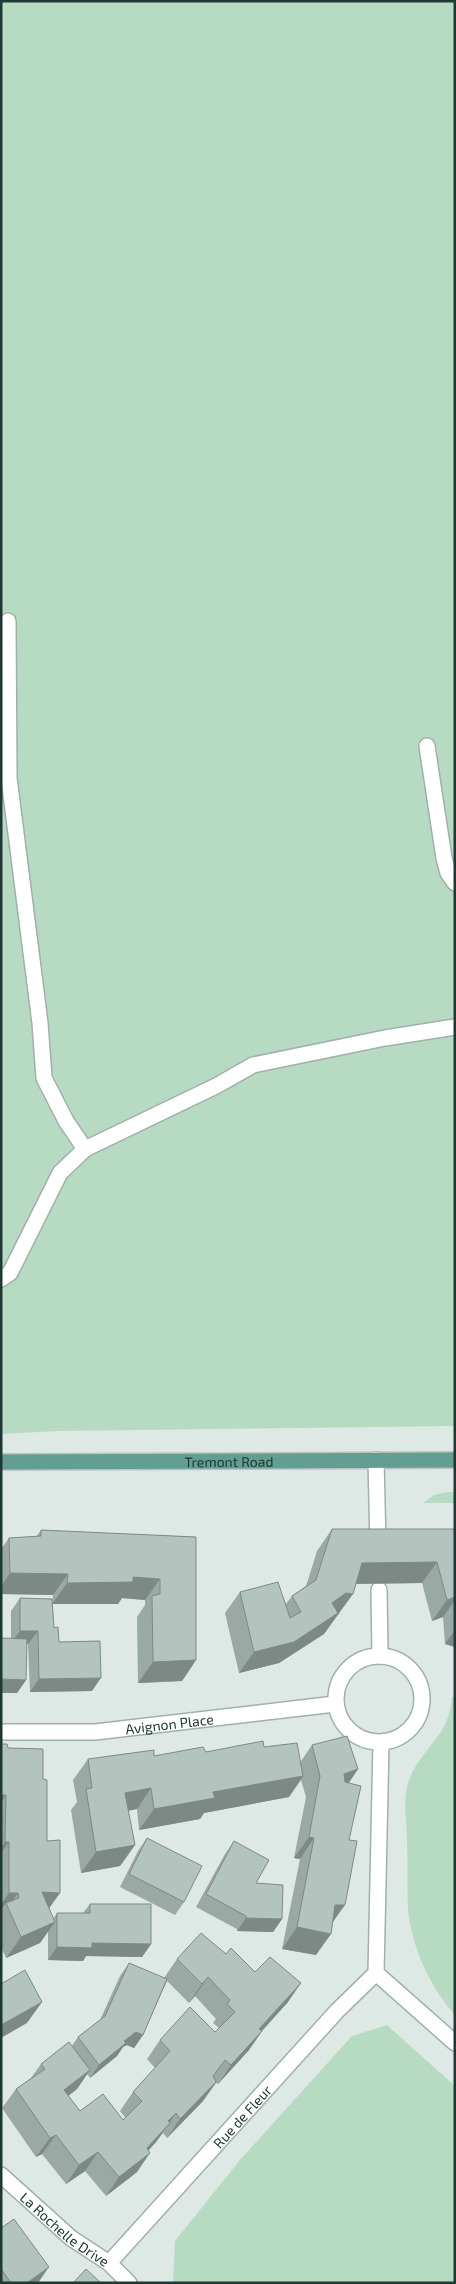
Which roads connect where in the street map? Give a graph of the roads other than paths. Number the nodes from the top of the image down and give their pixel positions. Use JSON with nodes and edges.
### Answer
{"nodes":[{"id":1,"x":8,"y":621,"type":"dead end"},
{"id":2,"x":427,"y":746,"type":"dead end"},
{"id":3,"x":455,"y":883,"type":"edge"},
{"id":4,"x":455,"y":1027,"type":"edge"},
{"id":5,"x":85,"y":1149,"type":"junction"},
{"id":6,"x":1,"y":1279,"type":"edge"},
{"id":7,"x":376,"y":1460,"type":"junction"},
{"id":8,"x":455,"y":1460,"type":"edge"},
{"id":9,"x":1,"y":1462,"type":"edge"},
{"id":10,"x":378,"y":1545,"type":"edge"},
{"id":11,"x":379,"y":1590,"type":"dead end"},
{"id":12,"x":380,"y":1656,"type":"junction"},
{"id":13,"x":335,"y":1704,"type":"junction"},
{"id":14,"x":1,"y":1732,"type":"edge"},
{"id":15,"x":381,"y":1743,"type":"junction"},
{"id":16,"x":376,"y":1974,"type":"junction"},
{"id":17,"x":455,"y":2043,"type":"edge"},
{"id":18,"x":1,"y":2175,"type":"edge"},
{"id":19,"x":109,"y":2263,"type":"junction"},
{"id":20,"x":129,"y":2283,"type":"edge"}],
"edges":[{"from":1,"to":5,"type":"street"},
{"from":2,"to":3,"type":"street"},
{"from":4,"to":5,"type":"street"},
{"from":5,"to":6,"type":"street"},
{"from":7,"to":8,"type":"main road","name":"Tremont Road"},
{"from":7,"to":9,"type":"main road","name":"Tremont Road"},
{"from":7,"to":10,"type":"street"},
{"from":11,"to":12,"type":"street"},
{"from":12,"to":13,"type":"street"},
{"from":12,"to":15,"type":"street"},
{"from":13,"to":14,"type":"street","name":"Avignon Place"},
{"from":13,"to":15,"type":"street"},
{"from":15,"to":16,"type":"street"},
{"from":16,"to":17,"type":"street"},
{"from":16,"to":19,"type":"street","name":"Rue de Fleur"},
{"from":18,"to":19,"type":"street","name":"La Rochelle Drive"},
{"from":19,"to":20,"type":"street","name":"La Rochelle Drive"}]}
